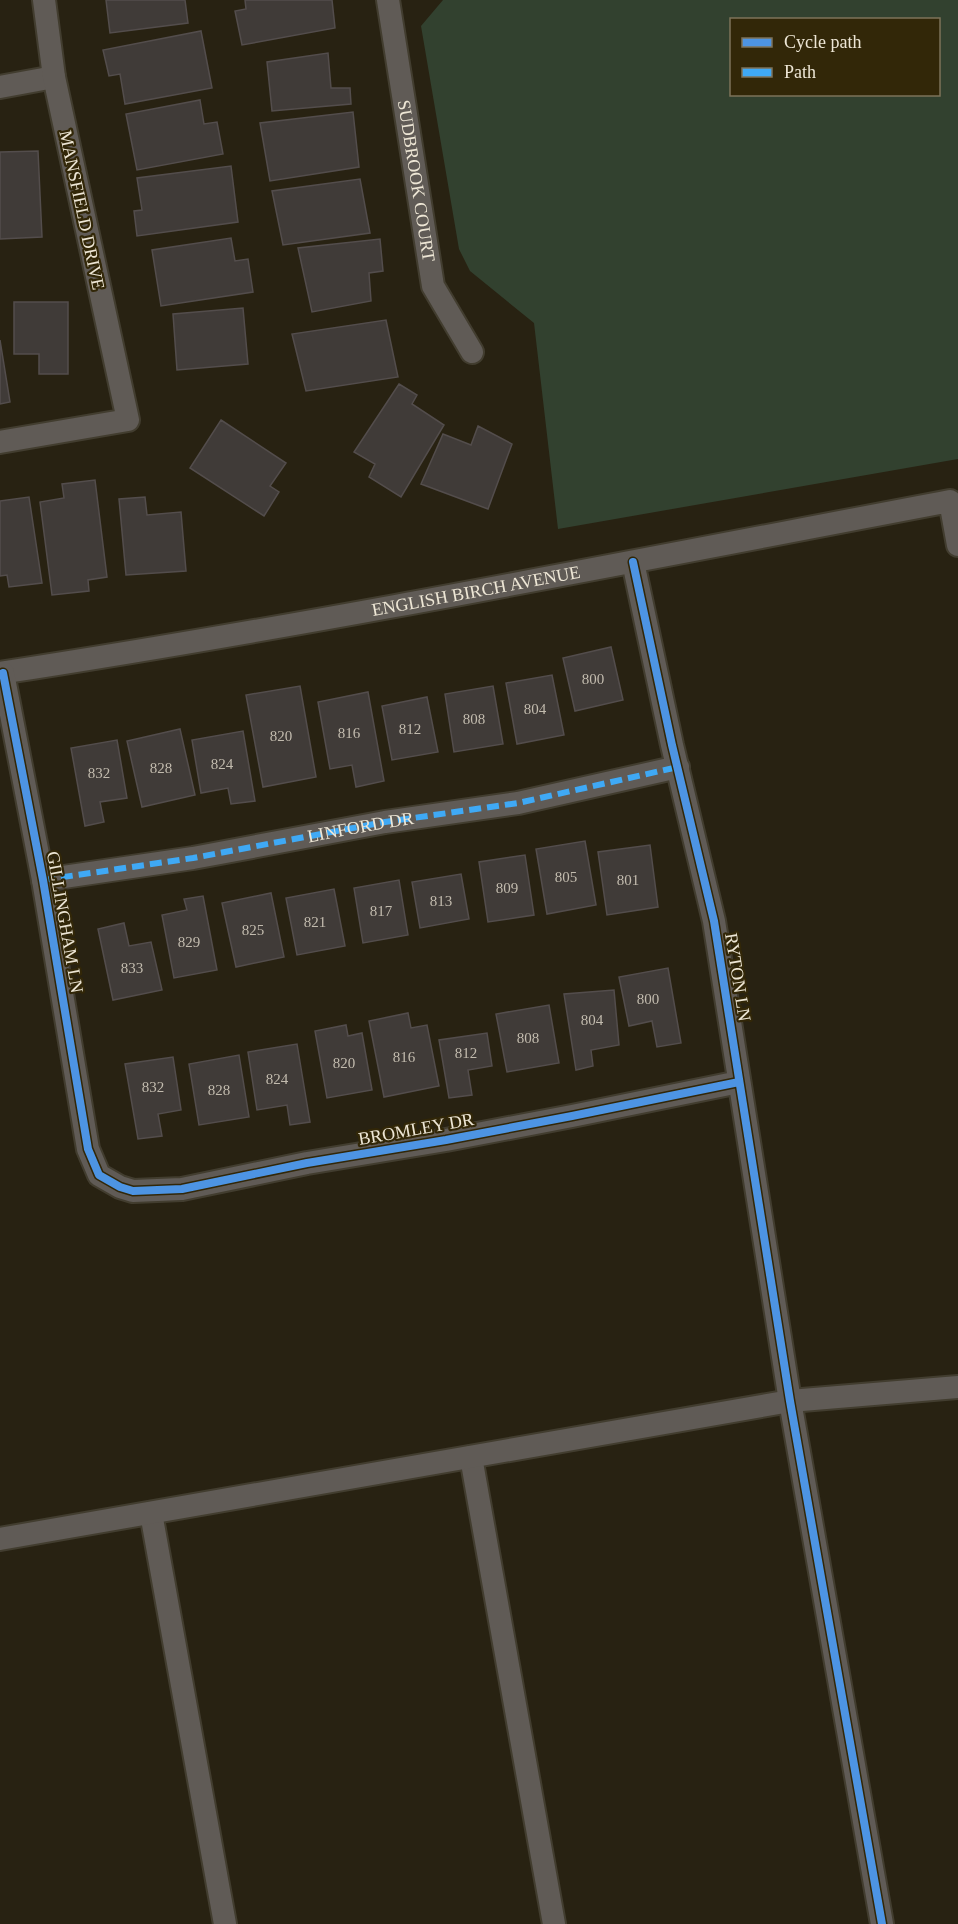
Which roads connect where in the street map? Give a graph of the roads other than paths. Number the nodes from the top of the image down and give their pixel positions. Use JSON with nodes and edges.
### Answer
{"nodes":[{"id":1,"x":44,"y":0,"type":"edge"},
{"id":2,"x":388,"y":0,"type":"edge"},
{"id":3,"x":54,"y":77,"type":"junction"},
{"id":4,"x":0,"y":87,"type":"edge"},
{"id":5,"x":472,"y":352,"type":"dead end"},
{"id":6,"x":0,"y":442,"type":"edge"},
{"id":7,"x":958,"y":545,"type":"edge"},
{"id":8,"x":633,"y":562,"type":"junction"},
{"id":9,"x":2,"y":673,"type":"edge"},
{"id":10,"x":678,"y":767,"type":"junction"},
{"id":11,"x":44,"y":880,"type":"junction"},
{"id":12,"x":739,"y":1082,"type":"junction"},
{"id":13,"x":99,"y":1175,"type":"joint"},
{"id":14,"x":958,"y":1387,"type":"edge"},
{"id":15,"x":790,"y":1401,"type":"junction"},
{"id":16,"x":471,"y":1457,"type":"junction"},
{"id":17,"x":151,"y":1513,"type":"junction"},
{"id":18,"x":0,"y":1539,"type":"edge"},
{"id":19,"x":225,"y":1924,"type":"edge"},
{"id":20,"x":554,"y":1924,"type":"edge"},
{"id":21,"x":882,"y":1924,"type":"edge"}],
"edges":[{"from":1,"to":3,"type":"street","name":"MANSFIELD DRIVE"},
{"from":2,"to":5,"type":"street","name":"SUDBROOK COURT"},
{"from":3,"to":4,"type":"street"},
{"from":3,"to":6,"type":"street","name":"MANSFIELD DRIVE"},
{"from":7,"to":8,"type":"street","name":"ENGLISH BIRCH AVENUE"},
{"from":8,"to":9,"type":"street","name":"ENGLISH BIRCH AVENUE"},
{"from":8,"to":10,"type":"street","name":"RYTON LN"},
{"from":9,"to":11,"type":"street","name":"GILLINGHAM LN"},
{"from":10,"to":11,"type":"street","name":"LINFORD DR"},
{"from":10,"to":12,"type":"street","name":"RYTON LN"},
{"from":11,"to":13,"type":"street","name":"GILLINGHAM LN"},
{"from":12,"to":13,"type":"street","name":"BROMLEY DR"},
{"from":12,"to":15,"type":"street","name":"RYTON LN"},
{"from":14,"to":15,"type":"street"},
{"from":15,"to":16,"type":"street"},
{"from":15,"to":21,"type":"street","name":"RYTON LN"},
{"from":16,"to":17,"type":"street"},
{"from":16,"to":20,"type":"street"},
{"from":17,"to":18,"type":"street"},
{"from":17,"to":19,"type":"street"}]}
